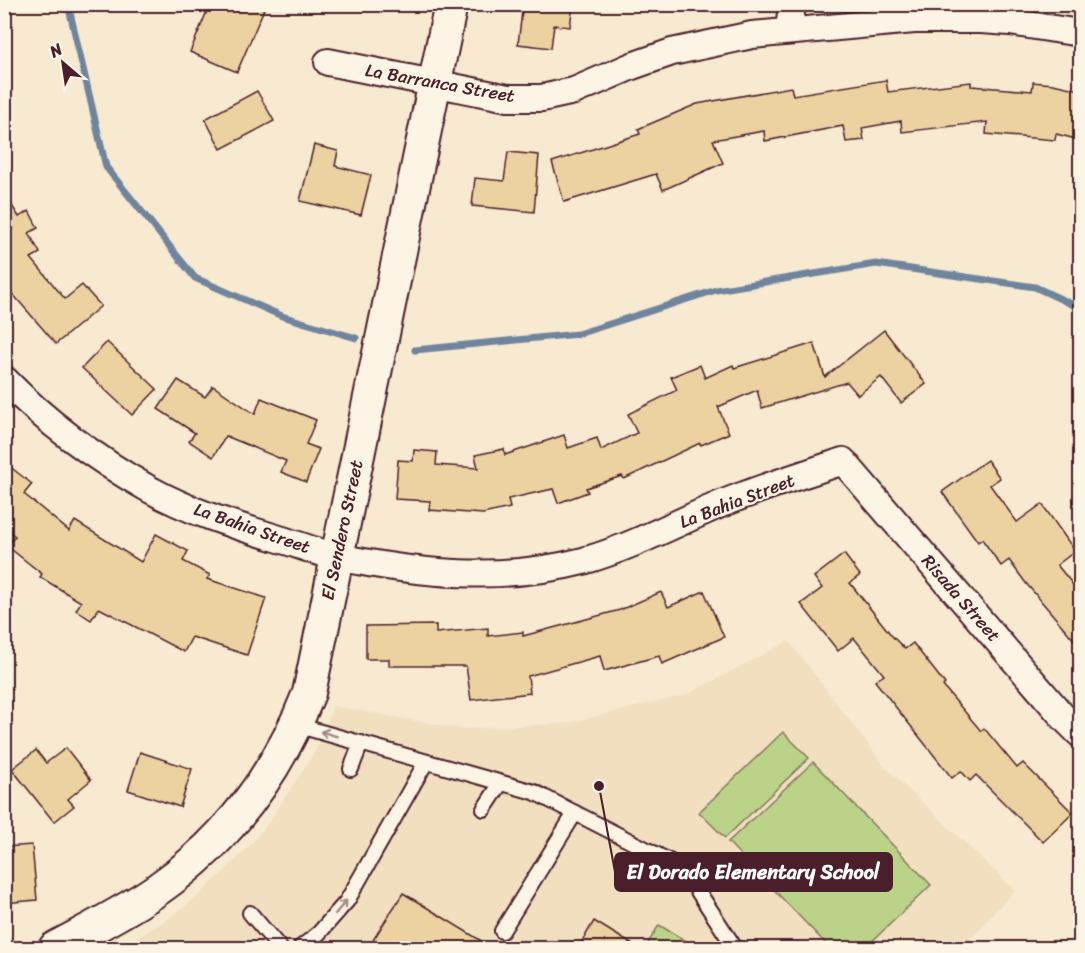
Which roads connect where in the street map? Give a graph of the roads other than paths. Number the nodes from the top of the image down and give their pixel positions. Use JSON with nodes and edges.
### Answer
{"nodes":[{"id":1,"x":451,"y":4,"type":"edge"},
{"id":2,"x":792,"y":4,"type":"edge"},
{"id":3,"x":789,"y":31,"type":"junction"},
{"id":4,"x":1080,"y":33,"type":"edge"},
{"id":5,"x":328,"y":62,"type":"dead end"},
{"id":6,"x":435,"y":83,"type":"junction"},
{"id":7,"x":4,"y":379,"type":"edge"},
{"id":8,"x":843,"y":461,"type":"joint"},
{"id":9,"x":337,"y":556,"type":"junction"},
{"id":10,"x":296,"y":725,"type":"junction"},
{"id":11,"x":1080,"y":734,"type":"edge"},
{"id":12,"x":361,"y":743,"type":"junction"},
{"id":13,"x":426,"y":762,"type":"junction"},
{"id":14,"x":351,"y":769,"type":"dead end"},
{"id":15,"x":501,"y":783,"type":"junction"},
{"id":16,"x":484,"y":809,"type":"dead end"},
{"id":17,"x":575,"y":813,"type":"junction"},
{"id":18,"x":250,"y":913,"type":"dead end"},
{"id":19,"x":502,"y":931,"type":"dead end"},
{"id":20,"x":55,"y":948,"type":"edge"},
{"id":21,"x":280,"y":948,"type":"edge"},
{"id":22,"x":300,"y":948,"type":"edge"},
{"id":23,"x":735,"y":948,"type":"edge"}],
"edges":[{"from":1,"to":6,"type":"street","name":"El Sendero Street"},
{"from":2,"to":3,"type":"street"},
{"from":3,"to":4,"type":"street","name":"La Barranca Street"},
{"from":3,"to":6,"type":"street","name":"La Barranca Street"},
{"from":5,"to":6,"type":"street","name":"La Barranca Street"},
{"from":6,"to":9,"type":"street","name":"El Sendero Street"},
{"from":7,"to":9,"type":"street","name":"La Bahia Street"},
{"from":8,"to":9,"type":"street","name":"La Bahia Street"},
{"from":8,"to":11,"type":"street","name":"Risada Street"},
{"from":9,"to":10,"type":"street","name":"El Sendero Street"},
{"from":12,"to":10,"type":"lane","one_way":true},
{"from":10,"to":20,"type":"street","name":"El Sendero Street"},
{"from":12,"to":13,"type":"lane"},
{"from":12,"to":14,"type":"lane"},
{"from":13,"to":15,"type":"lane"},
{"from":22,"to":13,"type":"lane","one_way":true},
{"from":15,"to":16,"type":"lane"},
{"from":15,"to":17,"type":"lane"},
{"from":17,"to":19,"type":"lane"},
{"from":17,"to":23,"type":"lane"},
{"from":18,"to":21,"type":"lane"}]}
